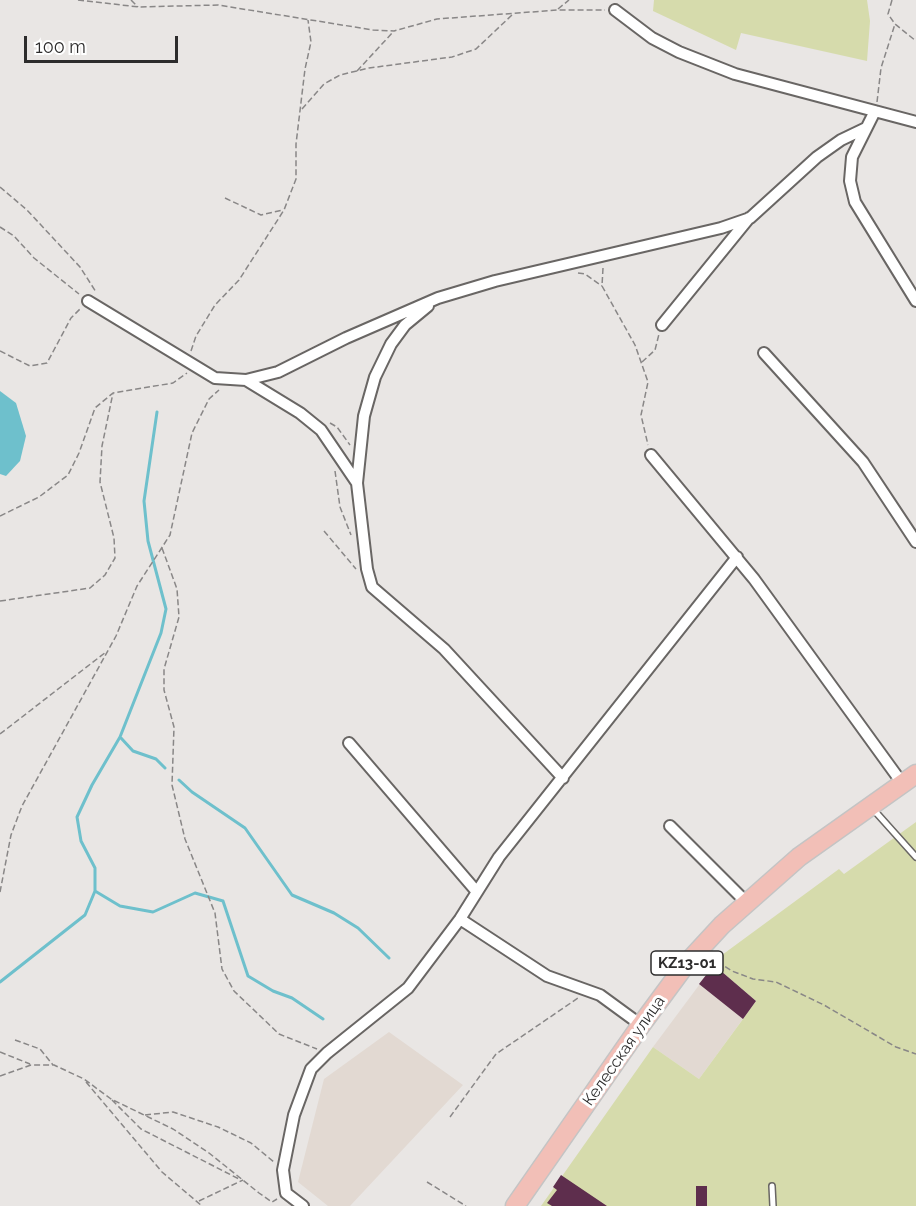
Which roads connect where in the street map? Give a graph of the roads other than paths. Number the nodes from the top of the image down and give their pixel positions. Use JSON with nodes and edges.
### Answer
{"nodes":[{"id":1,"x":615,"y":10,"type":"road end"},
{"id":2,"x":875,"y":111,"type":"junction"},
{"id":3,"x":916,"y":122,"type":"edge"},
{"id":4,"x":866,"y":128,"type":"junction"},
{"id":5,"x":750,"y":218,"type":"junction"},
{"id":6,"x":92,"y":298,"type":"road end"},
{"id":7,"x":438,"y":298,"type":"junction"},
{"id":8,"x":916,"y":301,"type":"edge"},
{"id":9,"x":662,"y":325,"type":"road end"},
{"id":10,"x":764,"y":353,"type":"dead end"},
{"id":11,"x":246,"y":380,"type":"junction"},
{"id":12,"x":651,"y":455,"type":"road end"},
{"id":13,"x":357,"y":483,"type":"junction"},
{"id":14,"x":916,"y":542,"type":"edge"},
{"id":15,"x":737,"y":557,"type":"junction"},
{"id":16,"x":349,"y":743,"type":"dead end"},
{"id":17,"x":563,"y":778,"type":"junction"},
{"id":18,"x":909,"y":778,"type":"edge"},
{"id":19,"x":870,"y":806,"type":"junction"},
{"id":20,"x":670,"y":826,"type":"dead end"},
{"id":21,"x":916,"y":857,"type":"edge"},
{"id":22,"x":477,"y":892,"type":"junction"},
{"id":23,"x":746,"y":902,"type":"junction"},
{"id":24,"x":460,"y":919,"type":"junction"},
{"id":25,"x":641,"y":1025,"type":"junction"},
{"id":26,"x":772,"y":1186,"type":"dead end"},
{"id":27,"x":302,"y":1206,"type":"edge"},
{"id":28,"x":515,"y":1206,"type":"edge"},
{"id":29,"x":772,"y":1206,"type":"edge"}],
"edges":[{"from":1,"to":2,"type":"street"},
{"from":2,"to":3,"type":"street"},
{"from":2,"to":4,"type":"street"},
{"from":4,"to":5,"type":"street"},
{"from":4,"to":8,"type":"street"},
{"from":5,"to":7,"type":"street"},
{"from":5,"to":9,"type":"street"},
{"from":6,"to":11,"type":"street"},
{"from":7,"to":11,"type":"street"},
{"from":7,"to":13,"type":"street"},
{"from":10,"to":14,"type":"street"},
{"from":11,"to":13,"type":"street"},
{"from":12,"to":15,"type":"street"},
{"from":13,"to":17,"type":"street"},
{"from":15,"to":17,"type":"street"},
{"from":15,"to":18,"type":"street"},
{"from":16,"to":22,"type":"street"},
{"from":17,"to":22,"type":"street"},
{"from":18,"to":19,"type":"main road","name":"Келесская улица","number":"KZ13-01"},
{"from":19,"to":21,"type":"lane"},
{"from":19,"to":23,"type":"main road","name":"Келесская улица","number":"KZ13-01"},
{"from":20,"to":23,"type":"street"},
{"from":22,"to":24,"type":"street"},
{"from":23,"to":25,"type":"main road","name":"Келесская улица","number":"KZ13-01"},
{"from":24,"to":25,"type":"street"},
{"from":24,"to":27,"type":"street"},
{"from":25,"to":28,"type":"main road","name":"Келесская улица","number":"KZ13-01"},
{"from":26,"to":29,"type":"lane"}]}
